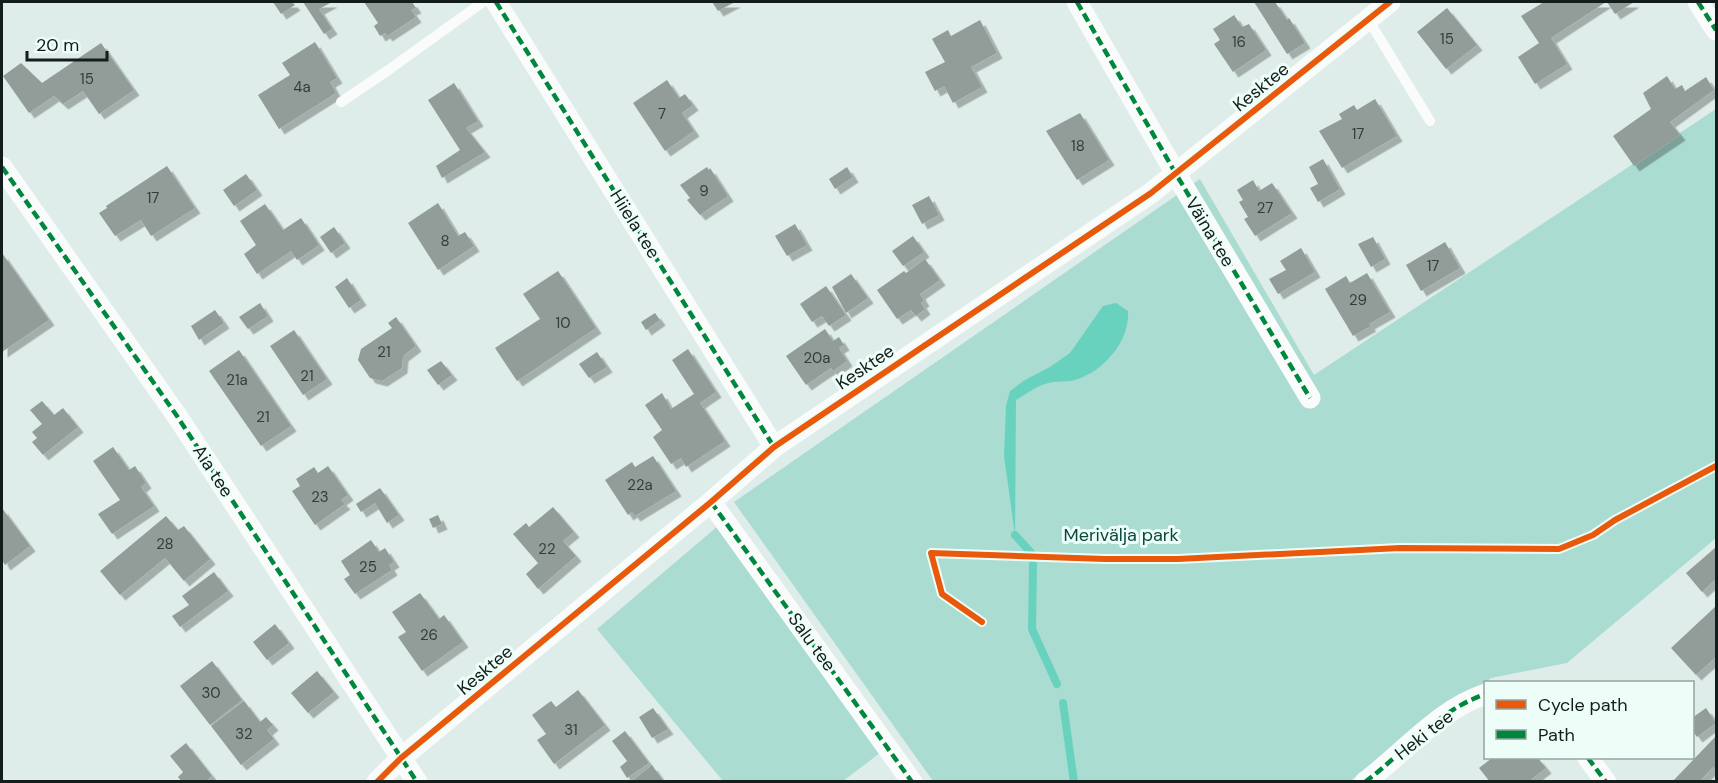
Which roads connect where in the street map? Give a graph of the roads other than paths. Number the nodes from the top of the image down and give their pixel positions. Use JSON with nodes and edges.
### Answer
{"nodes":[{"id":1,"x":483,"y":2,"type":"edge"},
{"id":2,"x":496,"y":2,"type":"edge"},
{"id":3,"x":1077,"y":2,"type":"edge"},
{"id":4,"x":1390,"y":2,"type":"edge"},
{"id":5,"x":1698,"y":2,"type":"edge"},
{"id":6,"x":1368,"y":19,"type":"junction"},
{"id":7,"x":1716,"y":30,"type":"edge"},
{"id":8,"x":341,"y":102,"type":"dead end"},
{"id":9,"x":1430,"y":121,"type":"dead end"},
{"id":10,"x":2,"y":167,"type":"edge"},
{"id":11,"x":1176,"y":174,"type":"junction"},
{"id":12,"x":1310,"y":398,"type":"dead end"},
{"id":13,"x":774,"y":447,"type":"junction"},
{"id":14,"x":711,"y":502,"type":"junction"},
{"id":15,"x":1484,"y":694,"type":"edge"},
{"id":16,"x":401,"y":758,"type":"junction"},
{"id":17,"x":1589,"y":759,"type":"edge"},
{"id":18,"x":377,"y":782,"type":"edge"},
{"id":19,"x":417,"y":782,"type":"edge"},
{"id":20,"x":912,"y":782,"type":"edge"},
{"id":21,"x":1365,"y":782,"type":"edge"},
{"id":22,"x":1606,"y":782,"type":"edge"}],
"edges":[{"from":1,"to":8,"type":"lane"},
{"from":2,"to":13,"type":"street","name":"Hiiela tee"},
{"from":3,"to":11,"type":"street","name":"Väina tee"},
{"from":4,"to":6,"type":"street","name":"Kesktee"},
{"from":5,"to":7,"type":"street"},
{"from":6,"to":9,"type":"lane"},
{"from":6,"to":11,"type":"street","name":"Kesktee"},
{"from":10,"to":16,"type":"street","name":"Aia tee"},
{"from":11,"to":12,"type":"street","name":"Väina tee"},
{"from":11,"to":13,"type":"street","name":"Kesktee"},
{"from":13,"to":14,"type":"street","name":"Kesktee"},
{"from":14,"to":16,"type":"street","name":"Kesktee"},
{"from":14,"to":20,"type":"street","name":"Salu tee"},
{"from":15,"to":21,"type":"street","name":"Heki tee"},
{"from":16,"to":18,"type":"street","name":"Kesktee"},
{"from":16,"to":19,"type":"street","name":"Aia tee"},
{"from":17,"to":22,"type":"street"}]}
